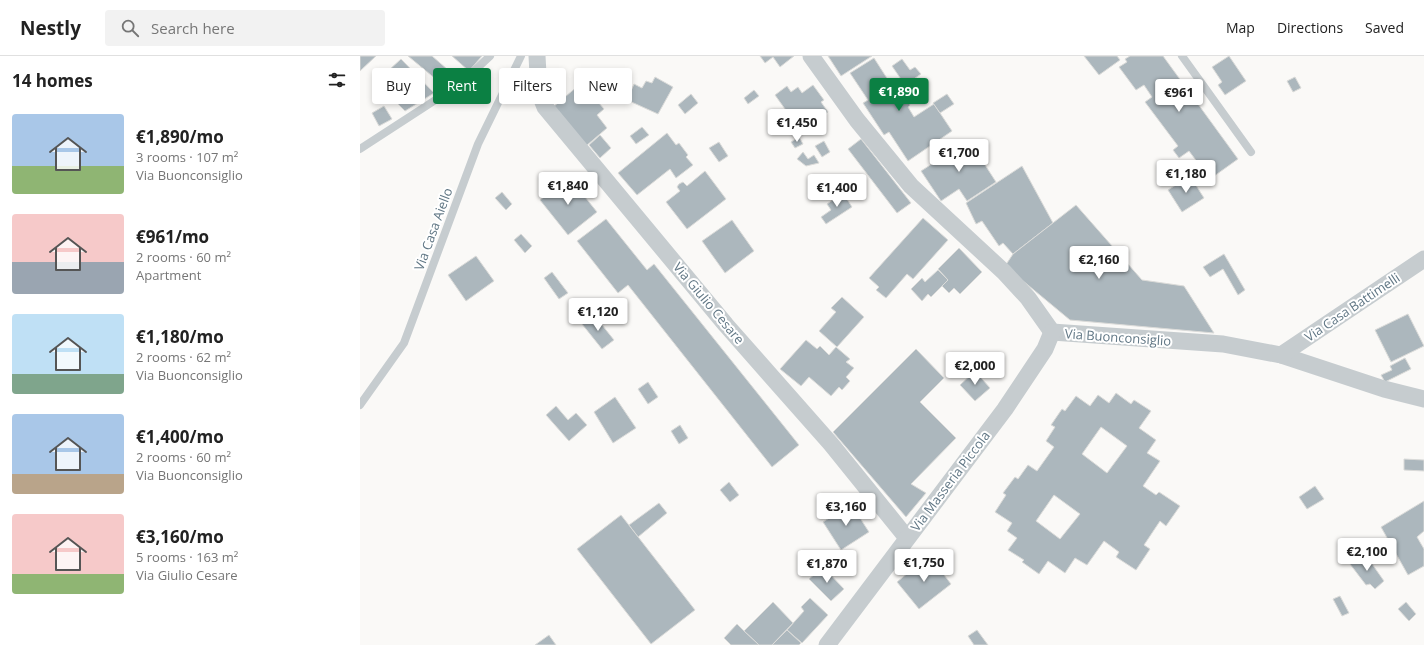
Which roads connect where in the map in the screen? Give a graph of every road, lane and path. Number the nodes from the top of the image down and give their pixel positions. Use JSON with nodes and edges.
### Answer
{"nodes":[{"id":1,"x":490,"y":56,"type":"edge"},
{"id":2,"x":521,"y":56,"type":"edge"},
{"id":3,"x":537,"y":56,"type":"edge"},
{"id":4,"x":811,"y":56,"type":"edge"},
{"id":5,"x":1182,"y":56,"type":"edge"},
{"id":6,"x":360,"y":149,"type":"edge"},
{"id":7,"x":1251,"y":152,"type":"dead end"},
{"id":8,"x":1424,"y":259,"type":"edge"},
{"id":9,"x":1052,"y":332,"type":"junction"},
{"id":10,"x":1281,"y":355,"type":"junction"},
{"id":11,"x":1424,"y":399,"type":"edge"},
{"id":12,"x":360,"y":406,"type":"edge"},
{"id":13,"x":907,"y":538,"type":"junction"},
{"id":14,"x":827,"y":645,"type":"edge"}],
"edges":[{"from":1,"to":6,"type":"lane"},
{"from":2,"to":12,"type":"lane","name":"Via Casa Aiello"},
{"from":3,"to":13,"type":"street","name":"Via Giulio Cesare"},
{"from":4,"to":9,"type":"street","name":"Via Buonconsiglio"},
{"from":5,"to":7,"type":"lane"},
{"from":8,"to":10,"type":"street","name":"Via Casa Battimelli"},
{"from":9,"to":10,"type":"street","name":"Via Buonconsiglio"},
{"from":9,"to":13,"type":"street","name":"Via Masseria Piccola"},
{"from":10,"to":11,"type":"street","name":"Via Buonconsiglio"},
{"from":13,"to":14,"type":"street","name":"Via Masseria Piccola"}]}
